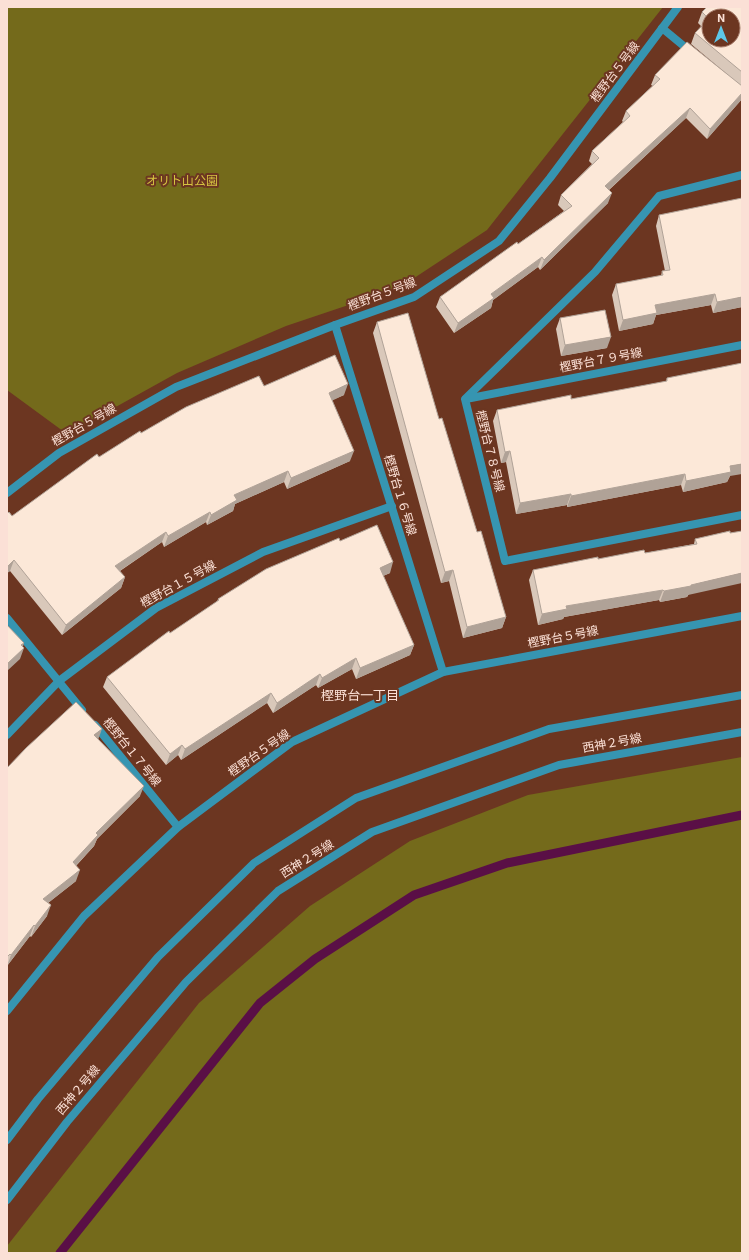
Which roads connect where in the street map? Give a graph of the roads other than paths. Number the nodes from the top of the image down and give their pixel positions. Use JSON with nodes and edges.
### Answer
{"nodes":[{"id":1,"x":678,"y":7,"type":"edge"},
{"id":2,"x":662,"y":28,"type":"junction"},
{"id":3,"x":699,"y":58,"type":"edge"},
{"id":4,"x":742,"y":176,"type":"edge"},
{"id":5,"x":335,"y":324,"type":"junction"},
{"id":6,"x":742,"y":346,"type":"edge"},
{"id":7,"x":465,"y":399,"type":"junction"},
{"id":8,"x":7,"y":493,"type":"edge"},
{"id":9,"x":392,"y":506,"type":"junction"},
{"id":10,"x":742,"y":516,"type":"edge"},
{"id":11,"x":742,"y":616,"type":"edge"},
{"id":12,"x":7,"y":618,"type":"edge"},
{"id":13,"x":443,"y":672,"type":"junction"},
{"id":14,"x":59,"y":681,"type":"junction"},
{"id":15,"x":742,"y":694,"type":"edge"},
{"id":16,"x":742,"y":732,"type":"edge"},
{"id":17,"x":7,"y":735,"type":"edge"},
{"id":18,"x":178,"y":827,"type":"junction"},
{"id":19,"x":7,"y":1011,"type":"edge"},
{"id":20,"x":7,"y":1140,"type":"edge"},
{"id":21,"x":7,"y":1200,"type":"edge"}],
"edges":[{"from":1,"to":2,"type":"street","name":"樫野台５号線"},
{"from":2,"to":3,"type":"street"},
{"from":2,"to":5,"type":"street","name":"樫野台５号線"},
{"from":4,"to":7,"type":"street","name":"樫野台７８号線"},
{"from":5,"to":8,"type":"street","name":"樫野台５号線"},
{"from":5,"to":9,"type":"street","name":"樫野台１６号線"},
{"from":6,"to":7,"type":"street","name":"樫野台７９号線"},
{"from":7,"to":10,"type":"street","name":"樫野台７８号線"},
{"from":9,"to":13,"type":"street","name":"樫野台１６号線"},
{"from":9,"to":14,"type":"street","name":"樫野台１５号線"},
{"from":11,"to":13,"type":"street","name":"樫野台５号線"},
{"from":12,"to":14,"type":"street","name":"樫野台１７号線"},
{"from":13,"to":18,"type":"street","name":"樫野台５号線"},
{"from":14,"to":17,"type":"street","name":"樫野台１５号線"},
{"from":14,"to":18,"type":"street","name":"樫野台１７号線"},
{"from":15,"to":20,"type":"street","name":"西神２号線"},
{"from":16,"to":21,"type":"street","name":"西神２号線"},
{"from":18,"to":19,"type":"street","name":"樫野台５号線"}]}
